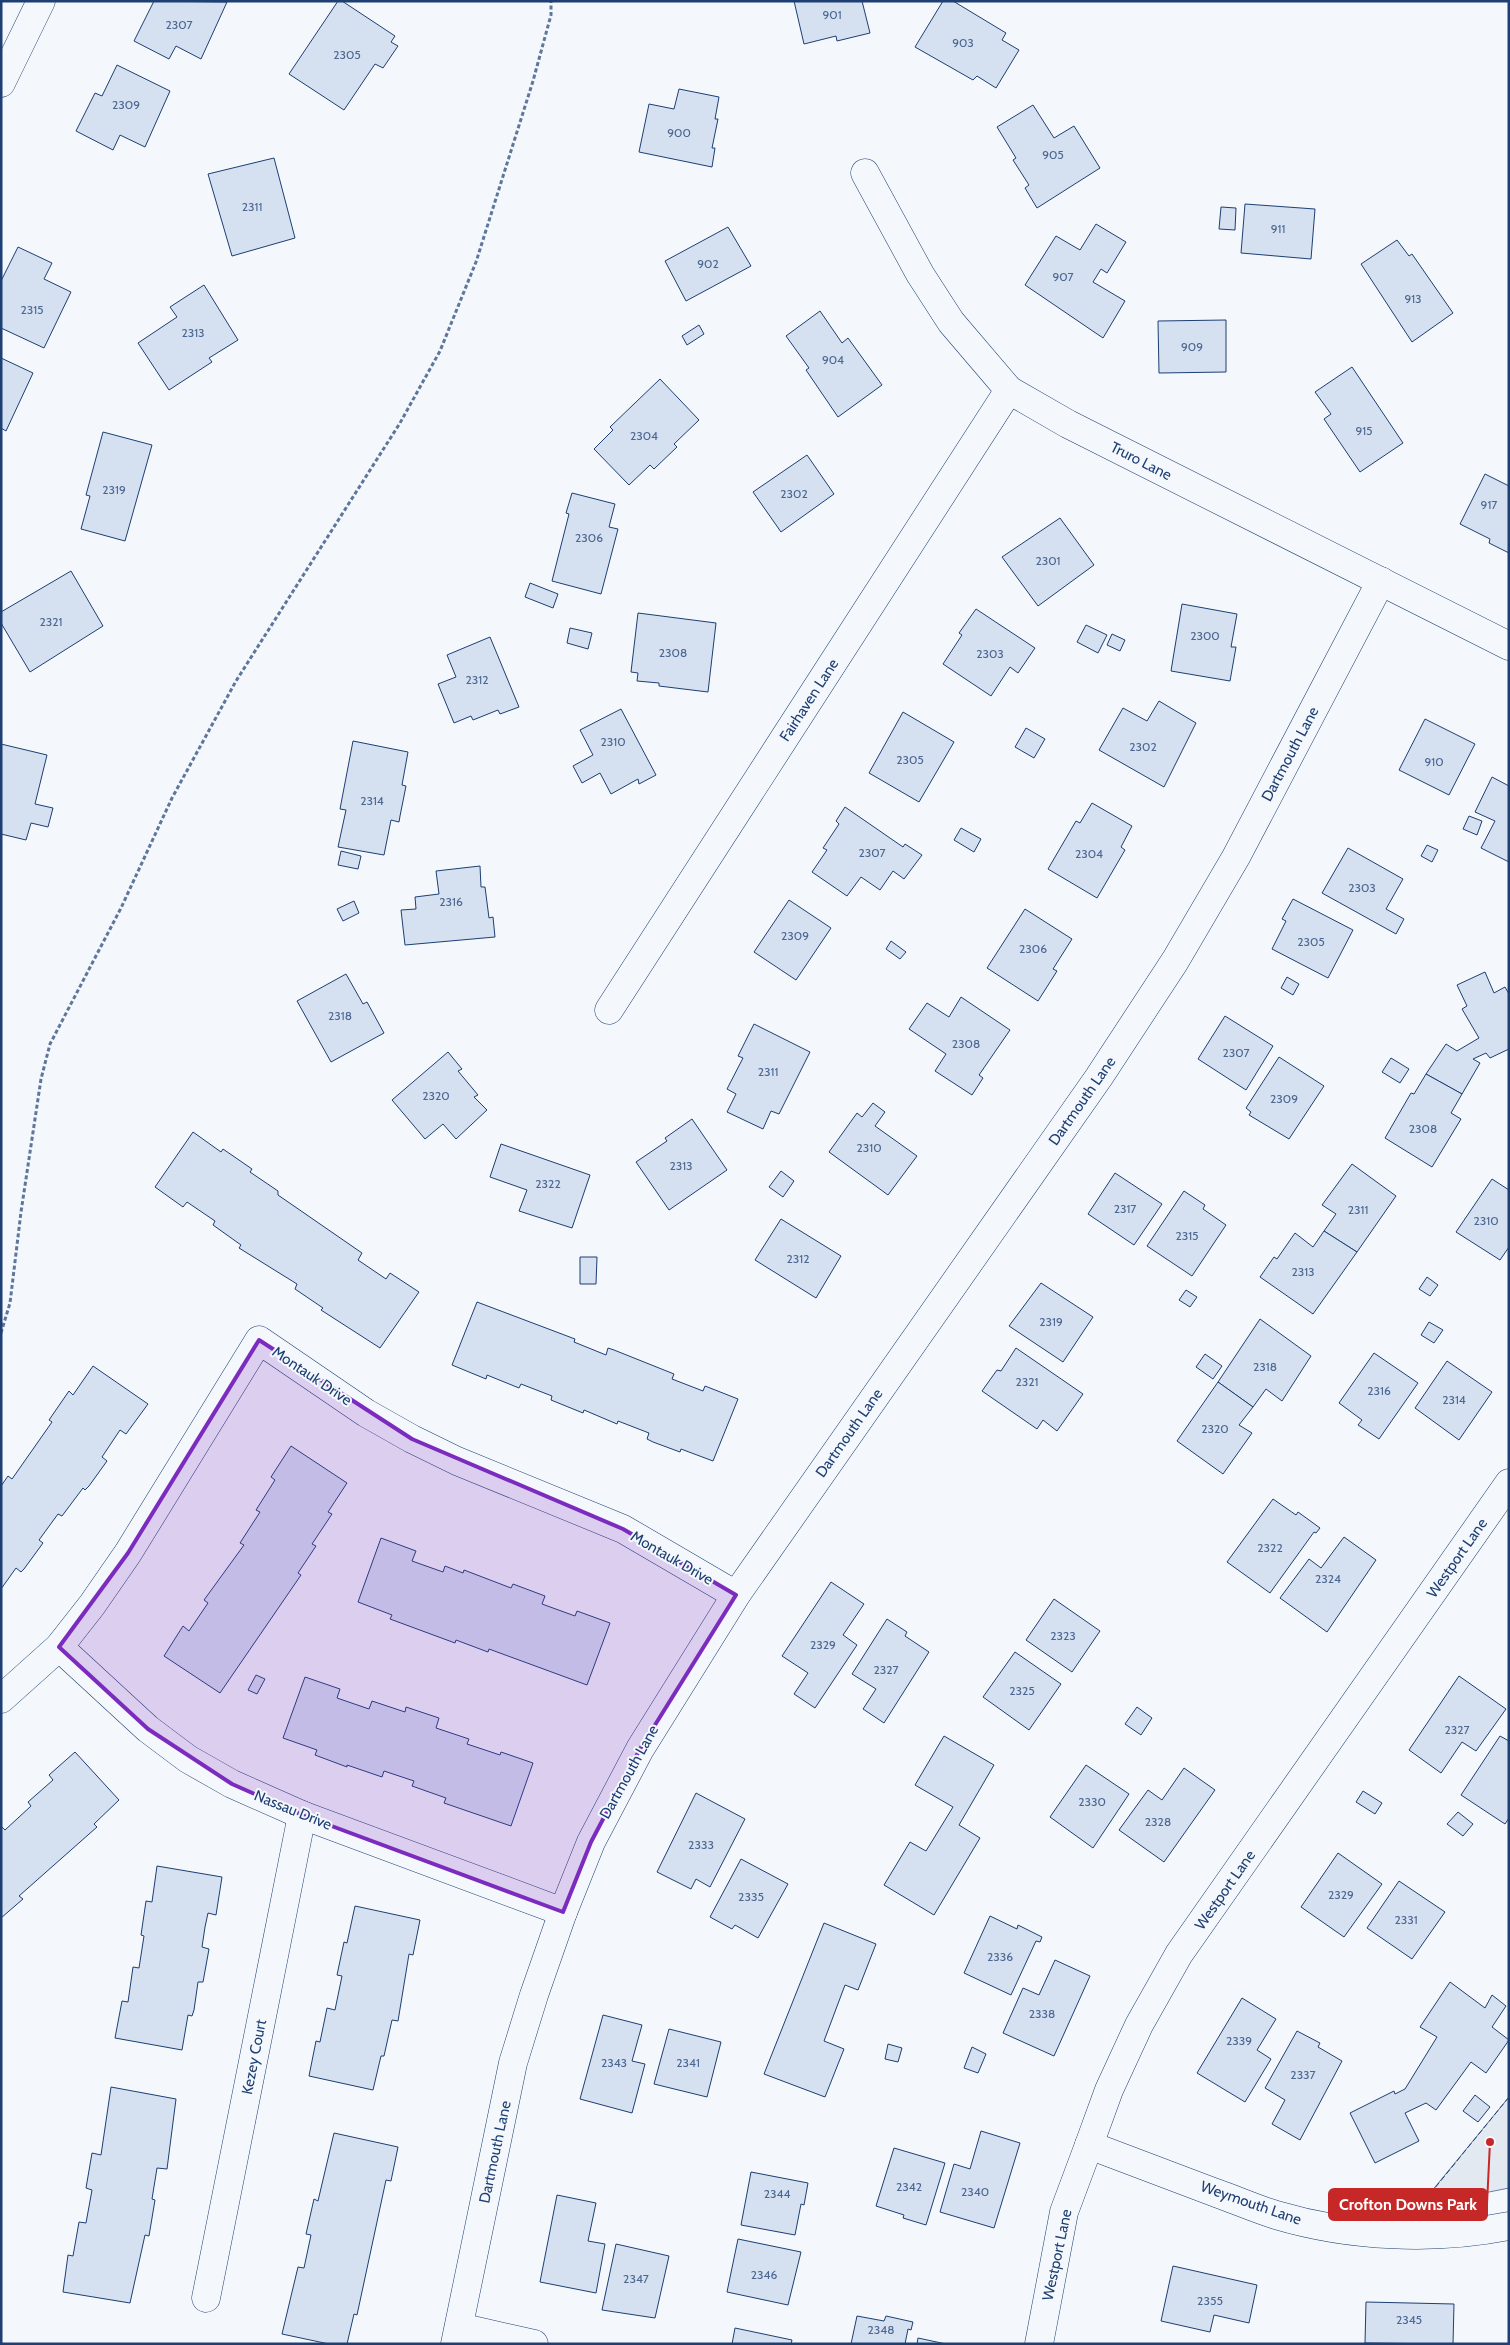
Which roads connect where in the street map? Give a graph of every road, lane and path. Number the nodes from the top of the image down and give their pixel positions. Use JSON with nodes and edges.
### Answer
{"nodes":[{"id":1,"x":41,"y":1,"type":"edge"},
{"id":2,"x":552,"y":1,"type":"edge"},
{"id":3,"x":1,"y":84,"type":"edge"},
{"id":4,"x":865,"y":173,"type":"dead end"},
{"id":5,"x":1009,"y":390,"type":"junction"},
{"id":6,"x":1381,"y":581,"type":"junction"},
{"id":7,"x":1509,"y":646,"type":"edge"},
{"id":8,"x":609,"y":1010,"type":"dead end"},
{"id":9,"x":1,"y":1333,"type":"edge"},
{"id":10,"x":1509,"y":1483,"type":"edge"},
{"id":11,"x":736,"y":1595,"type":"junction"},
{"id":12,"x":59,"y":1647,"type":"junction"},
{"id":13,"x":1,"y":1699,"type":"edge"},
{"id":14,"x":302,"y":1815,"type":"junction"},
{"id":15,"x":563,"y":1912,"type":"junction"},
{"id":16,"x":1088,"y":2144,"type":"junction"},
{"id":17,"x":1509,"y":2226,"type":"edge"},
{"id":18,"x":206,"y":2298,"type":"dead end"},
{"id":19,"x":457,"y":2336,"type":"edge"},
{"id":20,"x":534,"y":2344,"type":"edge"},
{"id":21,"x":1039,"y":2344,"type":"edge"}],
"edges":[{"from":1,"to":3,"type":"street"},
{"from":2,"to":9,"type":"path"},
{"from":4,"to":5,"type":"street","name":"Truro Lane"},
{"from":5,"to":6,"type":"street","name":"Truro Lane"},
{"from":5,"to":8,"type":"street","name":"Fairhaven Lane"},
{"from":6,"to":7,"type":"street","name":"Truro Lane"},
{"from":6,"to":11,"type":"street","name":"Dartmouth Lane"},
{"from":10,"to":16,"type":"street","name":"Westport Lane"},
{"from":11,"to":12,"type":"street","name":"Montauk Drive"},
{"from":11,"to":15,"type":"street","name":"Dartmouth Lane"},
{"from":12,"to":13,"type":"street","name":"Montauk Drive"},
{"from":12,"to":14,"type":"street","name":"Nassau Drive"},
{"from":14,"to":15,"type":"street","name":"Nassau Drive"},
{"from":14,"to":18,"type":"street","name":"Kezey Court"},
{"from":15,"to":19,"type":"street","name":"Dartmouth Lane"},
{"from":16,"to":17,"type":"street","name":"Weymouth Lane"},
{"from":16,"to":21,"type":"street","name":"Westport Lane"},
{"from":19,"to":20,"type":"street"}]}
